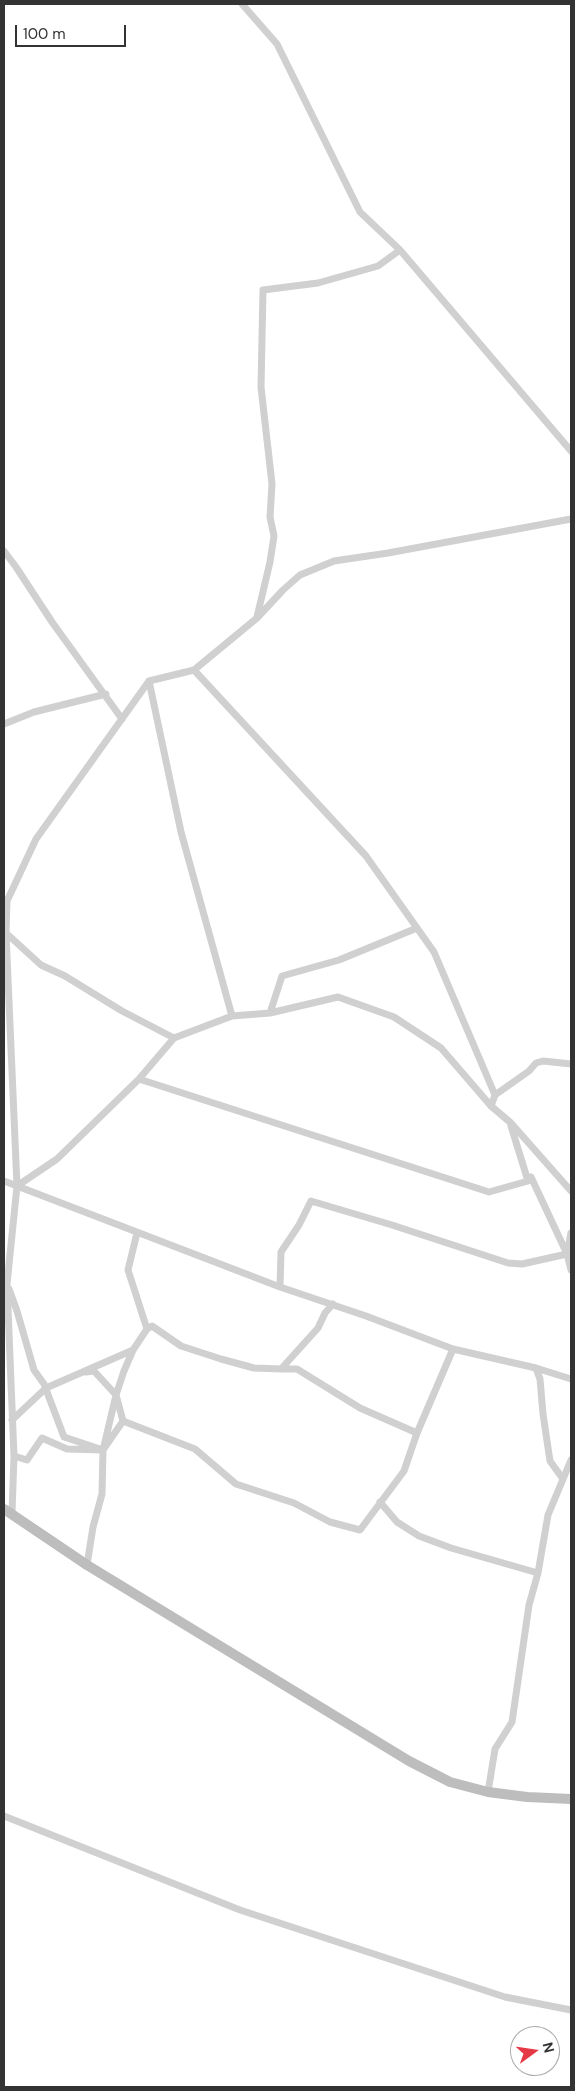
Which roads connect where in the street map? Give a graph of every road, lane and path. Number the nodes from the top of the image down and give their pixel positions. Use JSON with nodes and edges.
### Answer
{"nodes":[{"id":1,"x":242,"y":4,"type":"edge"},
{"id":2,"x":400,"y":250,"type":"junction"},
{"id":3,"x":571,"y":451,"type":"edge"},
{"id":4,"x":571,"y":519,"type":"edge"},
{"id":5,"x":4,"y":551,"type":"edge"},
{"id":6,"x":4,"y":562,"type":"edge"},
{"id":7,"x":16,"y":567,"type":"junction"},
{"id":8,"x":256,"y":618,"type":"junction"},
{"id":9,"x":194,"y":670,"type":"junction"},
{"id":10,"x":150,"y":681,"type":"junction"},
{"id":11,"x":106,"y":694,"type":"junction"},
{"id":12,"x":122,"y":719,"type":"junction"},
{"id":13,"x":4,"y":724,"type":"edge"},
{"id":14,"x":417,"y":928,"type":"junction"},
{"id":15,"x":6,"y":933,"type":"junction"},
{"id":16,"x":270,"y":1013,"type":"junction"},
{"id":17,"x":232,"y":1016,"type":"junction"},
{"id":18,"x":174,"y":1038,"type":"junction"},
{"id":19,"x":571,"y":1064,"type":"edge"},
{"id":20,"x":138,"y":1079,"type":"junction"},
{"id":21,"x":495,"y":1095,"type":"junction"},
{"id":22,"x":491,"y":1106,"type":"junction"},
{"id":23,"x":511,"y":1123,"type":"junction"},
{"id":24,"x":4,"y":1181,"type":"edge"},
{"id":25,"x":528,"y":1181,"type":"junction"},
{"id":26,"x":17,"y":1186,"type":"junction"},
{"id":27,"x":571,"y":1191,"type":"edge"},
{"id":28,"x":137,"y":1233,"type":"junction"},
{"id":29,"x":571,"y":1233,"type":"edge"},
{"id":30,"x":567,"y":1254,"type":"junction"},
{"id":31,"x":571,"y":1270,"type":"edge"},
{"id":32,"x":7,"y":1284,"type":"junction"},
{"id":33,"x":280,"y":1287,"type":"junction"},
{"id":34,"x":333,"y":1304,"type":"junction"},
{"id":35,"x":147,"y":1329,"type":"junction"},
{"id":36,"x":453,"y":1349,"type":"junction"},
{"id":37,"x":133,"y":1350,"type":"junction"},
{"id":38,"x":536,"y":1368,"type":"junction"},
{"id":39,"x":281,"y":1369,"type":"junction"},
{"id":40,"x":78,"y":1373,"type":"junction"},
{"id":41,"x":571,"y":1379,"type":"edge"},
{"id":42,"x":46,"y":1388,"type":"junction"},
{"id":43,"x":116,"y":1395,"type":"junction"},
{"id":44,"x":12,"y":1420,"type":"junction"},
{"id":45,"x":123,"y":1422,"type":"junction"},
{"id":46,"x":417,"y":1433,"type":"junction"},
{"id":47,"x":102,"y":1450,"type":"junction"},
{"id":48,"x":14,"y":1456,"type":"junction"},
{"id":49,"x":571,"y":1460,"type":"edge"},
{"id":50,"x":563,"y":1478,"type":"junction"},
{"id":51,"x":380,"y":1502,"type":"junction"},
{"id":52,"x":8,"y":1511,"type":"edge"},
{"id":53,"x":87,"y":1565,"type":"junction"},
{"id":54,"x":538,"y":1573,"type":"junction"},
{"id":55,"x":488,"y":1792,"type":"junction"},
{"id":56,"x":571,"y":1799,"type":"edge"},
{"id":57,"x":4,"y":1816,"type":"edge"},
{"id":58,"x":571,"y":2010,"type":"edge"}],
"edges":[{"from":1,"to":2,"type":"street"},
{"from":2,"to":3,"type":"street"},
{"from":2,"to":8,"type":"street"},
{"from":4,"to":8,"type":"street"},
{"from":5,"to":7,"type":"street"},
{"from":6,"to":7,"type":"street"},
{"from":7,"to":11,"type":"street"},
{"from":8,"to":9,"type":"street"},
{"from":9,"to":10,"type":"street"},
{"from":9,"to":14,"type":"street"},
{"from":10,"to":12,"type":"street"},
{"from":10,"to":17,"type":"street"},
{"from":11,"to":12,"type":"street"},
{"from":11,"to":13,"type":"street"},
{"from":12,"to":15,"type":"street"},
{"from":14,"to":16,"type":"street"},
{"from":14,"to":21,"type":"street"},
{"from":15,"to":18,"type":"street"},
{"from":15,"to":26,"type":"street"},
{"from":16,"to":17,"type":"street"},
{"from":16,"to":22,"type":"street"},
{"from":17,"to":18,"type":"street"},
{"from":18,"to":20,"type":"street"},
{"from":19,"to":21,"type":"street"},
{"from":20,"to":25,"type":"street"},
{"from":20,"to":26,"type":"street"},
{"from":21,"to":22,"type":"street"},
{"from":22,"to":23,"type":"street"},
{"from":23,"to":25,"type":"street"},
{"from":23,"to":27,"type":"street"},
{"from":24,"to":26,"type":"street"},
{"from":25,"to":30,"type":"street"},
{"from":26,"to":28,"type":"street"},
{"from":26,"to":32,"type":"street"},
{"from":28,"to":33,"type":"street"},
{"from":28,"to":35,"type":"street"},
{"from":29,"to":30,"type":"street"},
{"from":30,"to":31,"type":"street"},
{"from":30,"to":33,"type":"street"},
{"from":32,"to":42,"type":"street"},
{"from":32,"to":44,"type":"street"},
{"from":33,"to":34,"type":"street"},
{"from":34,"to":36,"type":"street"},
{"from":34,"to":39,"type":"street"},
{"from":35,"to":37,"type":"street"},
{"from":35,"to":39,"type":"street"},
{"from":36,"to":38,"type":"street"},
{"from":36,"to":46,"type":"street"},
{"from":37,"to":40,"type":"street"},
{"from":37,"to":43,"type":"street"},
{"from":38,"to":41,"type":"street"},
{"from":38,"to":50,"type":"street"},
{"from":39,"to":46,"type":"street"},
{"from":40,"to":42,"type":"street"},
{"from":40,"to":43,"type":"street"},
{"from":42,"to":44,"type":"street"},
{"from":42,"to":47,"type":"street"},
{"from":43,"to":45,"type":"street"},
{"from":43,"to":47,"type":"street"},
{"from":44,"to":48,"type":"street"},
{"from":45,"to":47,"type":"street"},
{"from":45,"to":51,"type":"street"},
{"from":46,"to":51,"type":"street"},
{"from":47,"to":48,"type":"street"},
{"from":47,"to":53,"type":"street"},
{"from":48,"to":52,"type":"street"},
{"from":49,"to":50,"type":"street"},
{"from":50,"to":54,"type":"street"},
{"from":51,"to":54,"type":"street"},
{"from":52,"to":53,"type":"street"},
{"from":53,"to":55,"type":"street"},
{"from":54,"to":55,"type":"street"},
{"from":55,"to":56,"type":"street"},
{"from":57,"to":58,"type":"street"}]}
